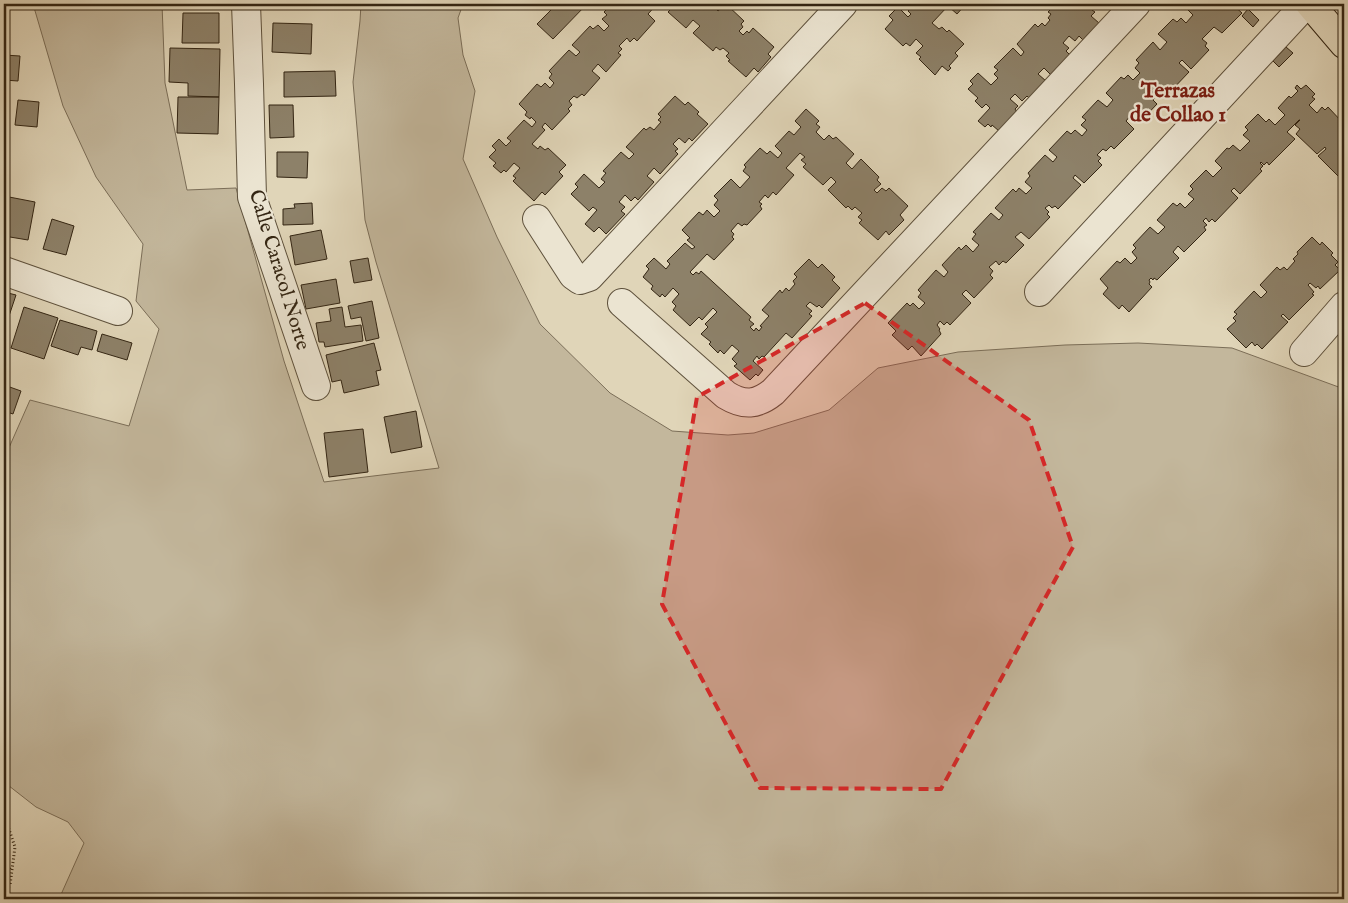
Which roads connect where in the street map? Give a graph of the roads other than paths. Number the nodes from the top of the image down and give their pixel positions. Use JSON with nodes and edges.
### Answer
{"nodes":[{"id":1,"x":246,"y":4,"type":"edge"},
{"id":2,"x":843,"y":4,"type":"edge"},
{"id":3,"x":1136,"y":4,"type":"edge"},
{"id":4,"x":1306,"y":4,"type":"edge"},
{"id":5,"x":1310,"y":4,"type":"edge"},
{"id":6,"x":1344,"y":44,"type":"edge"},
{"id":7,"x":537,"y":219,"type":"dead end"},
{"id":8,"x":4,"y":271,"type":"edge"},
{"id":9,"x":1039,"y":292,"type":"dead end"},
{"id":10,"x":622,"y":303,"type":"dead end"},
{"id":11,"x":1344,"y":306,"type":"edge"},
{"id":12,"x":118,"y":311,"type":"dead end"},
{"id":13,"x":1304,"y":352,"type":"dead end"},
{"id":14,"x":316,"y":386,"type":"dead end"}],
"edges":[{"from":1,"to":14,"type":"street","name":"Calle Caracol Norte"},
{"from":2,"to":7,"type":"street"},
{"from":3,"to":10,"type":"street"},
{"from":4,"to":9,"type":"street"},
{"from":5,"to":6,"type":"main road"},
{"from":8,"to":12,"type":"street"},
{"from":11,"to":13,"type":"street"}]}
